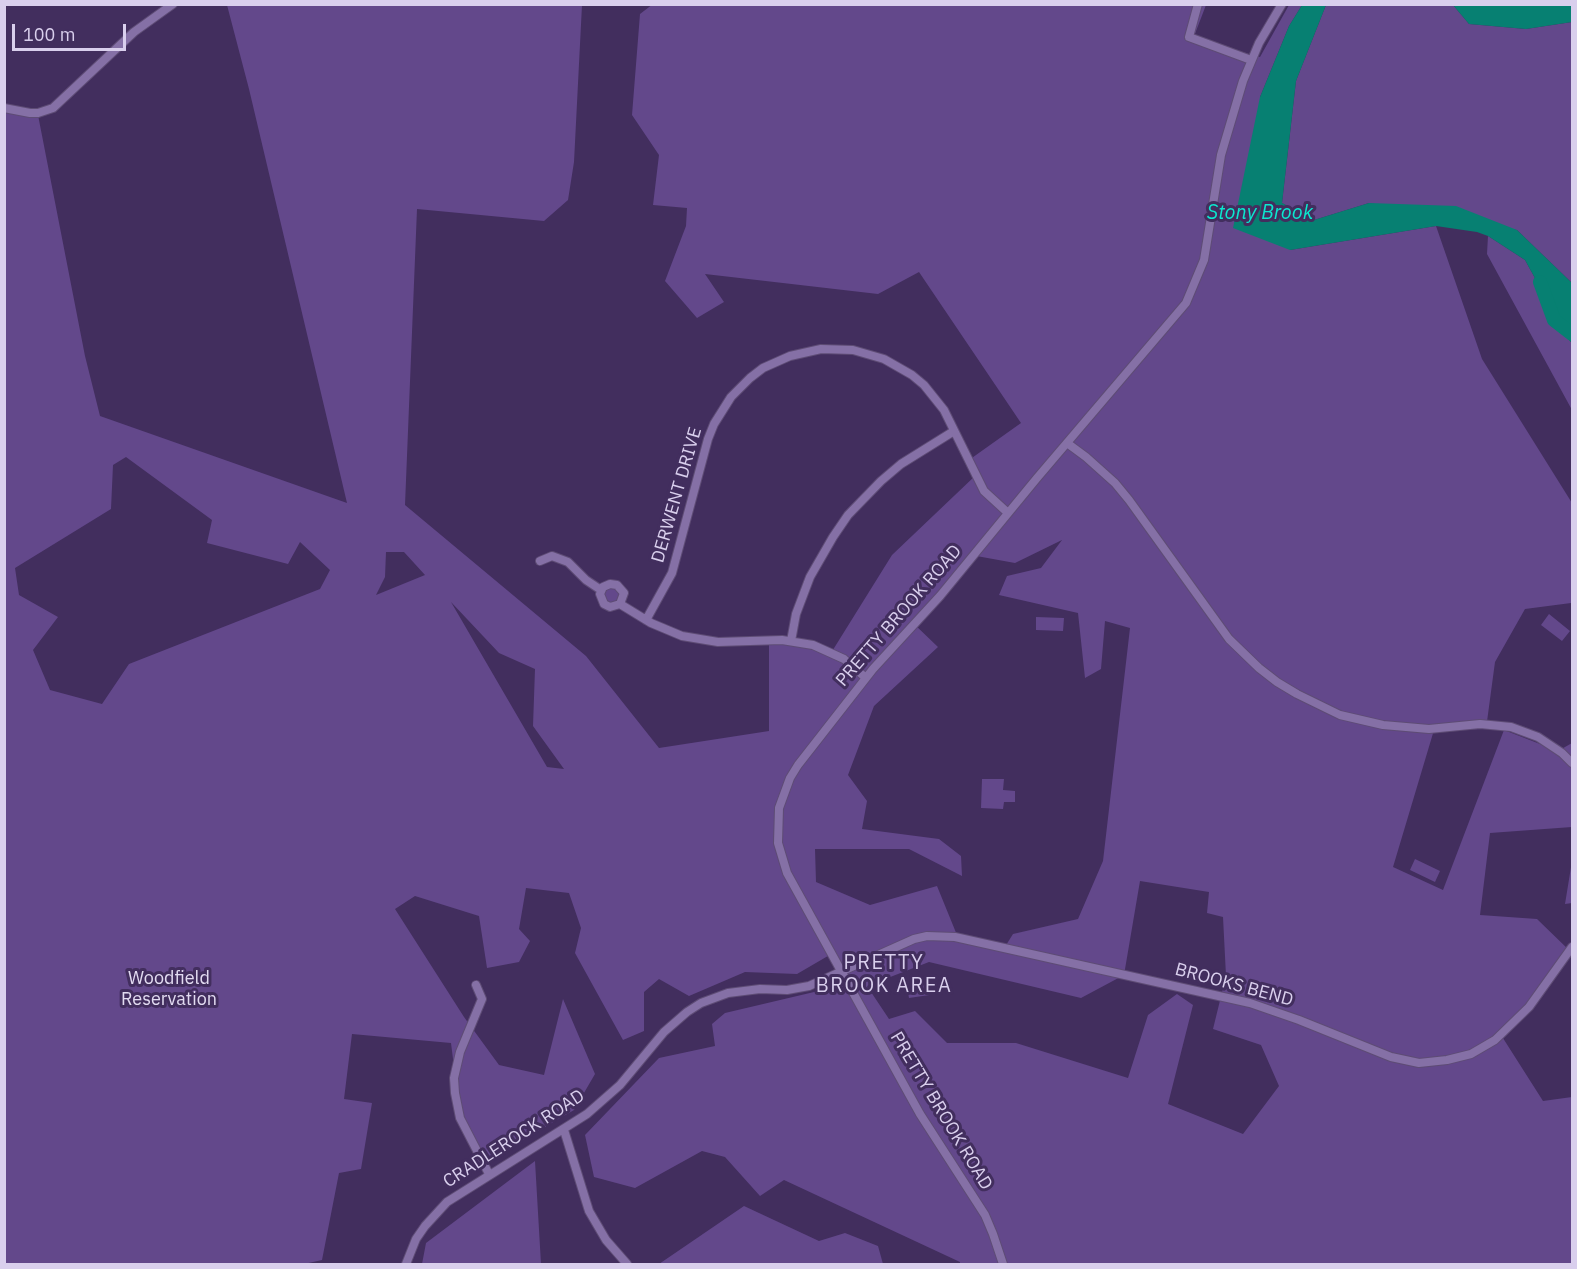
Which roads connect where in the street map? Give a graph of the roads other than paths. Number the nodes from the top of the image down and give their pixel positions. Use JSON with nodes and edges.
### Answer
{"nodes":[{"id":1,"x":173,"y":4,"type":"edge"},
{"id":2,"x":1198,"y":4,"type":"edge"},
{"id":3,"x":1282,"y":4,"type":"edge"},
{"id":4,"x":1251,"y":60,"type":"junction"},
{"id":5,"x":4,"y":108,"type":"edge"},
{"id":6,"x":954,"y":430,"type":"junction"},
{"id":7,"x":1067,"y":443,"type":"junction"},
{"id":8,"x":1008,"y":513,"type":"junction"},
{"id":9,"x":540,"y":561,"type":"dead end"},
{"id":10,"x":601,"y":590,"type":"junction"},
{"id":11,"x":620,"y":604,"type":"junction"},
{"id":12,"x":646,"y":620,"type":"junction"},
{"id":13,"x":791,"y":641,"type":"junction"},
{"id":14,"x":866,"y":678,"type":"junction"},
{"id":15,"x":1572,"y":763,"type":"edge"},
{"id":16,"x":1572,"y":947,"type":"edge"},
{"id":17,"x":841,"y":971,"type":"junction"},
{"id":18,"x":476,"y":985,"type":"dead end"},
{"id":19,"x":564,"y":1130,"type":"junction"},
{"id":20,"x":489,"y":1174,"type":"junction"},
{"id":21,"x":406,"y":1264,"type":"edge"},
{"id":22,"x":627,"y":1264,"type":"edge"},
{"id":23,"x":1003,"y":1264,"type":"edge"}],
"edges":[{"from":1,"to":5,"type":"street"},
{"from":2,"to":4,"type":"street"},
{"from":3,"to":4,"type":"street","name":"PRETTY BROOK ROAD"},
{"from":4,"to":7,"type":"street","name":"PRETTY BROOK ROAD"},
{"from":6,"to":8,"type":"street","name":"DERWENT DRIVE"},
{"from":6,"to":12,"type":"street","name":"DERWENT DRIVE"},
{"from":6,"to":13,"type":"street"},
{"from":7,"to":8,"type":"street","name":"PRETTY BROOK ROAD"},
{"from":7,"to":15,"type":"street"},
{"from":8,"to":14,"type":"street","name":"PRETTY BROOK ROAD"},
{"from":9,"to":10,"type":"street"},
{"from":10,"to":11,"type":"street"},
{"from":10,"to":11,"type":"street"},
{"from":11,"to":12,"type":"street"},
{"from":12,"to":13,"type":"street"},
{"from":13,"to":14,"type":"street"},
{"from":14,"to":17,"type":"street","name":"PRETTY BROOK ROAD"},
{"from":16,"to":17,"type":"street","name":"BROOKS BEND"},
{"from":17,"to":19,"type":"street","name":"CRADLEROCK ROAD"},
{"from":17,"to":23,"type":"street","name":"PRETTY BROOK ROAD"},
{"from":18,"to":20,"type":"street"},
{"from":19,"to":20,"type":"street","name":"CRADLEROCK ROAD"},
{"from":19,"to":22,"type":"street"},
{"from":20,"to":21,"type":"street","name":"CRADLEROCK ROAD"}]}
